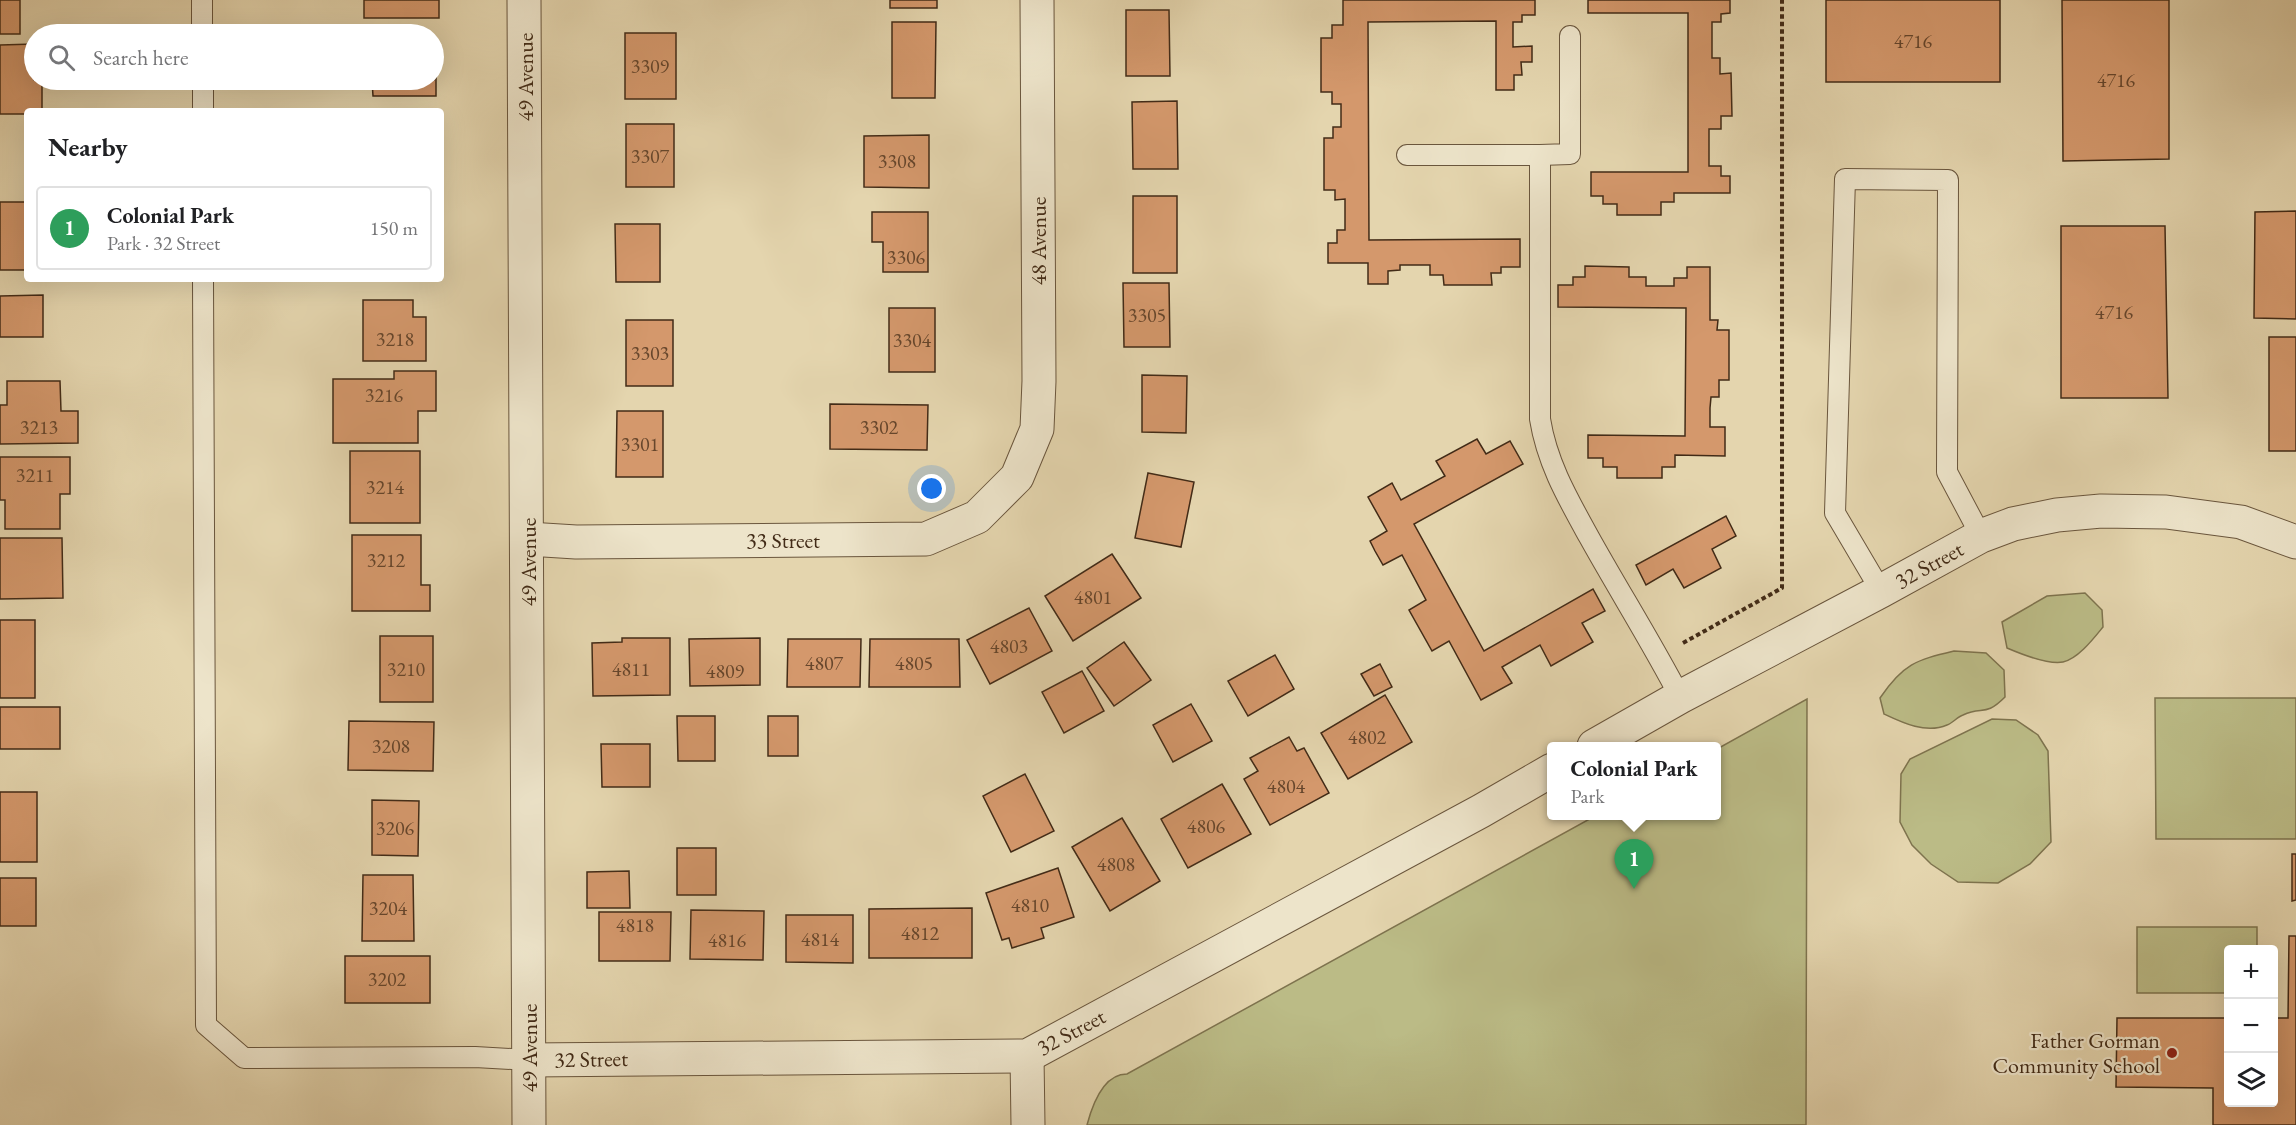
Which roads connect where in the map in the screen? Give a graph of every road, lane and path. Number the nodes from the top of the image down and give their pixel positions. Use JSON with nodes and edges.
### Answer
{"nodes":[{"id":1,"x":202,"y":0,"type":"edge"},
{"id":2,"x":524,"y":0,"type":"edge"},
{"id":3,"x":1037,"y":0,"type":"edge"},
{"id":4,"x":1782,"y":0,"type":"edge"},
{"id":5,"x":202,"y":24,"type":"edge"},
{"id":6,"x":1570,"y":36,"type":"dead end"},
{"id":7,"x":202,"y":90,"type":"edge"},
{"id":8,"x":203,"y":108,"type":"edge"},
{"id":9,"x":1407,"y":155,"type":"dead end"},
{"id":10,"x":1540,"y":155,"type":"junction"},
{"id":11,"x":203,"y":282,"type":"edge"},
{"id":12,"x":1017,"y":477,"type":"joint"},
{"id":13,"x":1981,"y":536,"type":"junction"},
{"id":14,"x":528,"y":538,"type":"junction"},
{"id":15,"x":2296,"y":542,"type":"edge"},
{"id":16,"x":1881,"y":591,"type":"junction"},
{"id":17,"x":1658,"y":656,"type":"junction"},
{"id":18,"x":1680,"y":698,"type":"junction"},
{"id":19,"x":1603,"y":742,"type":"edge"},
{"id":20,"x":1547,"y":773,"type":"edge"},
{"id":21,"x":1027,"y":1056,"type":"junction"},
{"id":22,"x":529,"y":1060,"type":"junction"},
{"id":23,"x":529,"y":1125,"type":"edge"},
{"id":24,"x":1028,"y":1125,"type":"edge"}],
"edges":[{"from":1,"to":5,"type":"lane"},
{"from":2,"to":14,"type":"street","name":"49 Avenue"},
{"from":3,"to":12,"type":"street","name":"48 Avenue"},
{"from":4,"to":17,"type":"path"},
{"from":6,"to":10,"type":"lane"},
{"from":7,"to":8,"type":"lane"},
{"from":9,"to":10,"type":"lane"},
{"from":10,"to":17,"type":"lane"},
{"from":11,"to":22,"type":"lane"},
{"from":12,"to":14,"type":"street","name":"33 Street"},
{"from":13,"to":15,"type":"street","name":"32 Street"},
{"from":13,"to":16,"type":"street","name":"32 Street"},
{"from":13,"to":16,"type":"lane"},
{"from":14,"to":22,"type":"street","name":"49 Avenue"},
{"from":16,"to":18,"type":"street","name":"32 Street"},
{"from":17,"to":18,"type":"lane"},
{"from":18,"to":19,"type":"street","name":"32 Street"},
{"from":20,"to":21,"type":"street","name":"32 Street"},
{"from":21,"to":22,"type":"street","name":"32 Street"},
{"from":21,"to":24,"type":"street"},
{"from":22,"to":23,"type":"street","name":"49 Avenue"}]}
